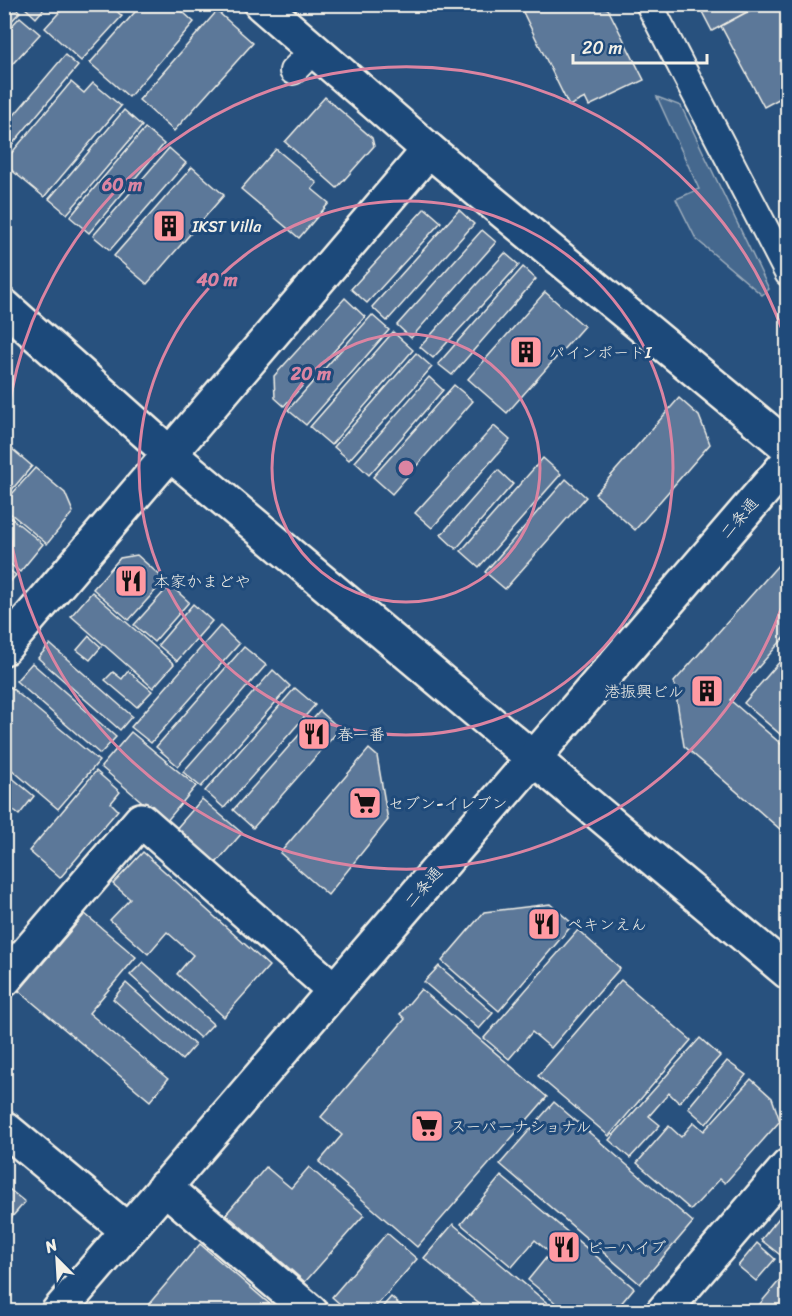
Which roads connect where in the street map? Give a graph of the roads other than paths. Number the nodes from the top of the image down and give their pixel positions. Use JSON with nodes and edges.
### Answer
{"nodes":[{"id":1,"x":261,"y":4,"type":"edge"},
{"id":2,"x":649,"y":4,"type":"edge"},
{"id":3,"x":429,"y":150,"type":"junction"},
{"id":4,"x":788,"y":273,"type":"edge"},
{"id":5,"x":4,"y":306,"type":"edge"},
{"id":6,"x":788,"y":447,"type":"edge"},
{"id":7,"x":170,"y":454,"type":"junction"},
{"id":8,"x":788,"y":462,"type":"edge"},
{"id":9,"x":4,"y":648,"type":"edge"},
{"id":10,"x":533,"y":759,"type":"junction"},
{"id":11,"x":788,"y":972,"type":"edge"},
{"id":12,"x":4,"y":980,"type":"edge"},
{"id":13,"x":334,"y":990,"type":"junction"},
{"id":14,"x":4,"y":1128,"type":"edge"},
{"id":15,"x":788,"y":1166,"type":"edge"},
{"id":16,"x":164,"y":1187,"type":"junction"},
{"id":17,"x":127,"y":1230,"type":"junction"},
{"id":18,"x":58,"y":1311,"type":"edge"},
{"id":19,"x":311,"y":1311,"type":"edge"},
{"id":20,"x":663,"y":1311,"type":"edge"}],
"edges":[{"from":1,"to":3,"type":"street"},
{"from":2,"to":4,"type":"lane"},
{"from":3,"to":6,"type":"street"},
{"from":3,"to":7,"type":"street"},
{"from":5,"to":7,"type":"street"},
{"from":7,"to":9,"type":"street"},
{"from":7,"to":10,"type":"street"},
{"from":8,"to":10,"type":"street","name":"二条通"},
{"from":10,"to":11,"type":"street"},
{"from":10,"to":13,"type":"street","name":"二条通"},
{"from":12,"to":13,"type":"street"},
{"from":13,"to":16,"type":"street","name":"二条通"},
{"from":14,"to":17,"type":"street"},
{"from":15,"to":20,"type":"street"},
{"from":16,"to":17,"type":"street","name":"二条通"},
{"from":16,"to":19,"type":"street"},
{"from":17,"to":18,"type":"street","name":"二条通"}]}
